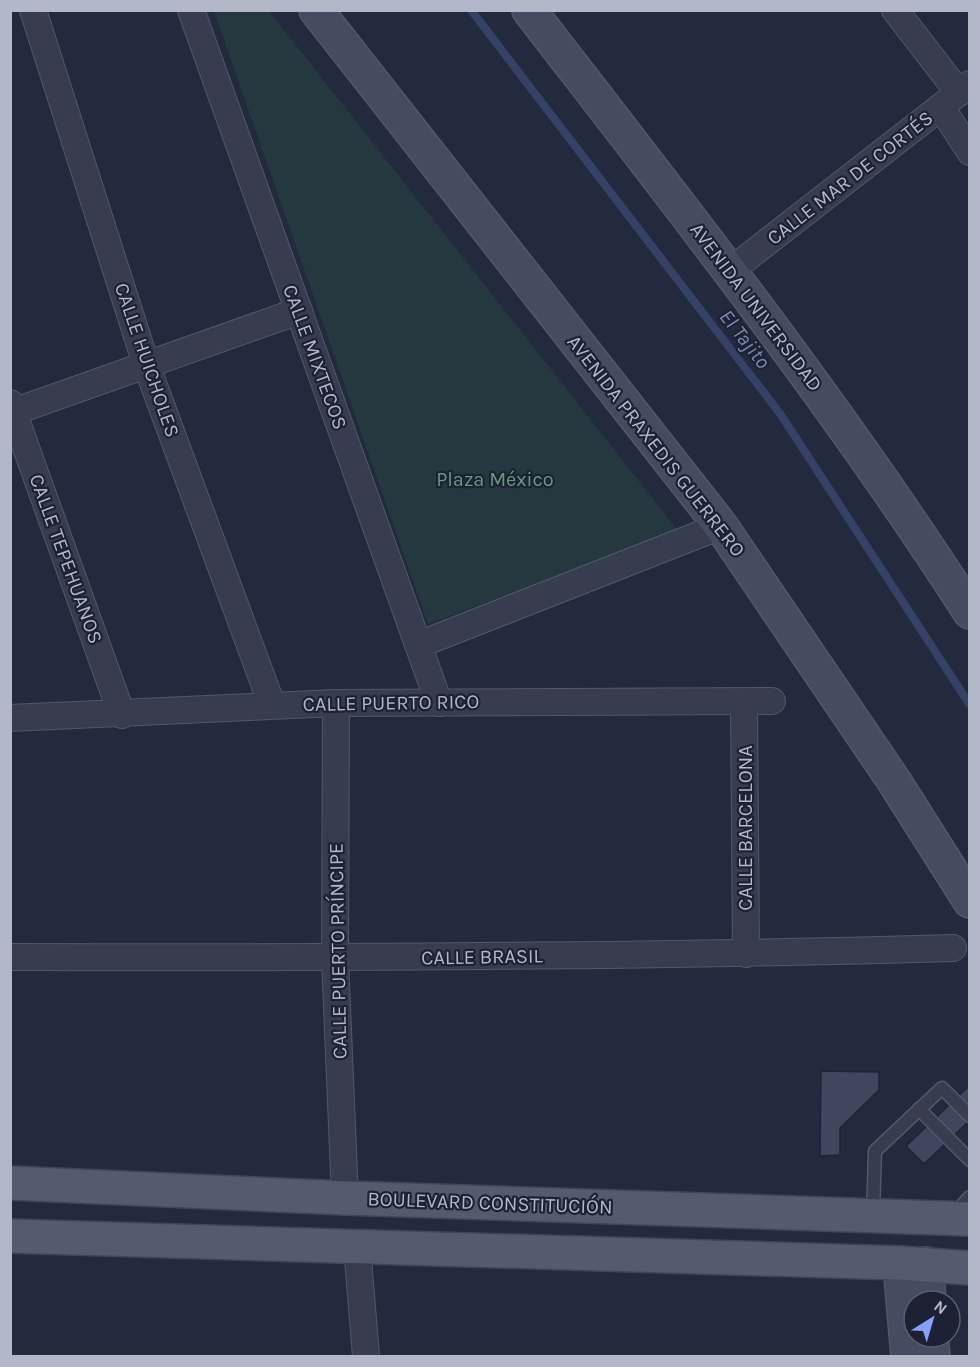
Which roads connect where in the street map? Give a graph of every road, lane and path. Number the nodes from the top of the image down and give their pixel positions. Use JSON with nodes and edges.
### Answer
{"nodes":[{"id":1,"x":33,"y":10,"type":"edge"},
{"id":2,"x":191,"y":10,"type":"edge"},
{"id":3,"x":316,"y":10,"type":"edge"},
{"id":4,"x":529,"y":10,"type":"edge"},
{"id":5,"x":895,"y":10,"type":"edge"},
{"id":6,"x":956,"y":95,"type":"edge"},
{"id":7,"x":969,"y":152,"type":"edge"},
{"id":8,"x":730,"y":272,"type":"junction"},
{"id":9,"x":299,"y":311,"type":"junction"},
{"id":10,"x":147,"y":364,"type":"junction"},
{"id":11,"x":12,"y":409,"type":"edge"},
{"id":12,"x":720,"y":526,"type":"junction"},
{"id":13,"x":969,"y":612,"type":"edge"},
{"id":14,"x":418,"y":645,"type":"junction"},
{"id":15,"x":744,"y":702,"type":"junction"},
{"id":16,"x":772,"y":702,"type":"dead end"},
{"id":17,"x":336,"y":703,"type":"junction"},
{"id":18,"x":439,"y":703,"type":"junction"},
{"id":19,"x":272,"y":705,"type":"junction"},
{"id":20,"x":122,"y":715,"type":"junction"},
{"id":21,"x":10,"y":718,"type":"edge"},
{"id":22,"x":969,"y":901,"type":"edge"},
{"id":23,"x":953,"y":948,"type":"dead end"},
{"id":24,"x":746,"y":954,"type":"junction"},
{"id":25,"x":10,"y":957,"type":"edge"},
{"id":26,"x":336,"y":958,"type":"junction"},
{"id":27,"x":919,"y":1109,"type":"junction"},
{"id":28,"x":969,"y":1116,"type":"edge"},
{"id":29,"x":969,"y":1160,"type":"edge"},
{"id":30,"x":10,"y":1183,"type":"edge"},
{"id":31,"x":345,"y":1198,"type":"junction"},
{"id":32,"x":873,"y":1216,"type":"junction"},
{"id":33,"x":965,"y":1218,"type":"edge"},
{"id":34,"x":10,"y":1236,"type":"edge"},
{"id":35,"x":357,"y":1247,"type":"junction"},
{"id":36,"x":913,"y":1263,"type":"junction"},
{"id":37,"x":969,"y":1268,"type":"edge"},
{"id":38,"x":924,"y":1289,"type":"edge"},
{"id":39,"x":366,"y":1356,"type":"edge"},
{"id":40,"x":908,"y":1356,"type":"edge"}],
"edges":[{"from":1,"to":10,"type":"street","name":"CALLE HUICHOLES"},
{"from":2,"to":9,"type":"street","name":"CALLE MIXTECOS"},
{"from":3,"to":12,"type":"street","name":"AVENIDA PRAXEDIS GUERRERO"},
{"from":4,"to":8,"type":"street","name":"AVENIDA UNIVERSIDAD"},
{"from":5,"to":6,"type":"street"},
{"from":6,"to":7,"type":"street"},
{"from":6,"to":8,"type":"street","name":"CALLE MAR DE CORTÉS"},
{"from":8,"to":13,"type":"street","name":"AVENIDA UNIVERSIDAD"},
{"from":9,"to":10,"type":"street"},
{"from":9,"to":14,"type":"street","name":"CALLE MIXTECOS"},
{"from":10,"to":11,"type":"street"},
{"from":10,"to":19,"type":"street","name":"CALLE HUICHOLES"},
{"from":11,"to":20,"type":"street","name":"CALLE TEPEHUANOS"},
{"from":12,"to":14,"type":"street"},
{"from":12,"to":22,"type":"street","name":"AVENIDA PRAXEDIS GUERRERO"},
{"from":14,"to":18,"type":"street","name":"CALLE MIXTECOS"},
{"from":15,"to":16,"type":"street","name":"CALLE PUERTO RICO"},
{"from":15,"to":18,"type":"street","name":"CALLE PUERTO RICO"},
{"from":15,"to":24,"type":"street","name":"CALLE BARCELONA"},
{"from":17,"to":18,"type":"street","name":"CALLE PUERTO RICO"},
{"from":17,"to":19,"type":"street","name":"CALLE PUERTO RICO"},
{"from":17,"to":26,"type":"street","name":"CALLE PUERTO PRÍNCIPE"},
{"from":19,"to":20,"type":"street","name":"CALLE PUERTO RICO"},
{"from":20,"to":21,"type":"street","name":"CALLE PUERTO RICO"},
{"from":23,"to":24,"type":"street","name":"CALLE BRASIL"},
{"from":24,"to":26,"type":"street","name":"CALLE BRASIL"},
{"from":25,"to":26,"type":"street","name":"CALLE BRASIL"},
{"from":26,"to":31,"type":"street","name":"CALLE PUERTO PRÍNCIPE"},
{"from":27,"to":28,"type":"lane"},
{"from":27,"to":29,"type":"lane"},
{"from":27,"to":32,"type":"lane"},
{"from":30,"to":31,"type":"main road","name":"BOULEVARD CONSTITUCIÓN"},
{"from":31,"to":32,"type":"main road","name":"BOULEVARD CONSTITUCIÓN"},
{"from":32,"to":33,"type":"main road","name":"BOULEVARD CONSTITUCIÓN"},
{"from":33,"to":36,"type":"main road"},
{"from":34,"to":35,"type":"main road"},
{"from":35,"to":36,"type":"main road"},
{"from":35,"to":39,"type":"street"},
{"from":36,"to":37,"type":"main road"},
{"from":36,"to":38,"type":"street"},
{"from":36,"to":40,"type":"street"}]}
